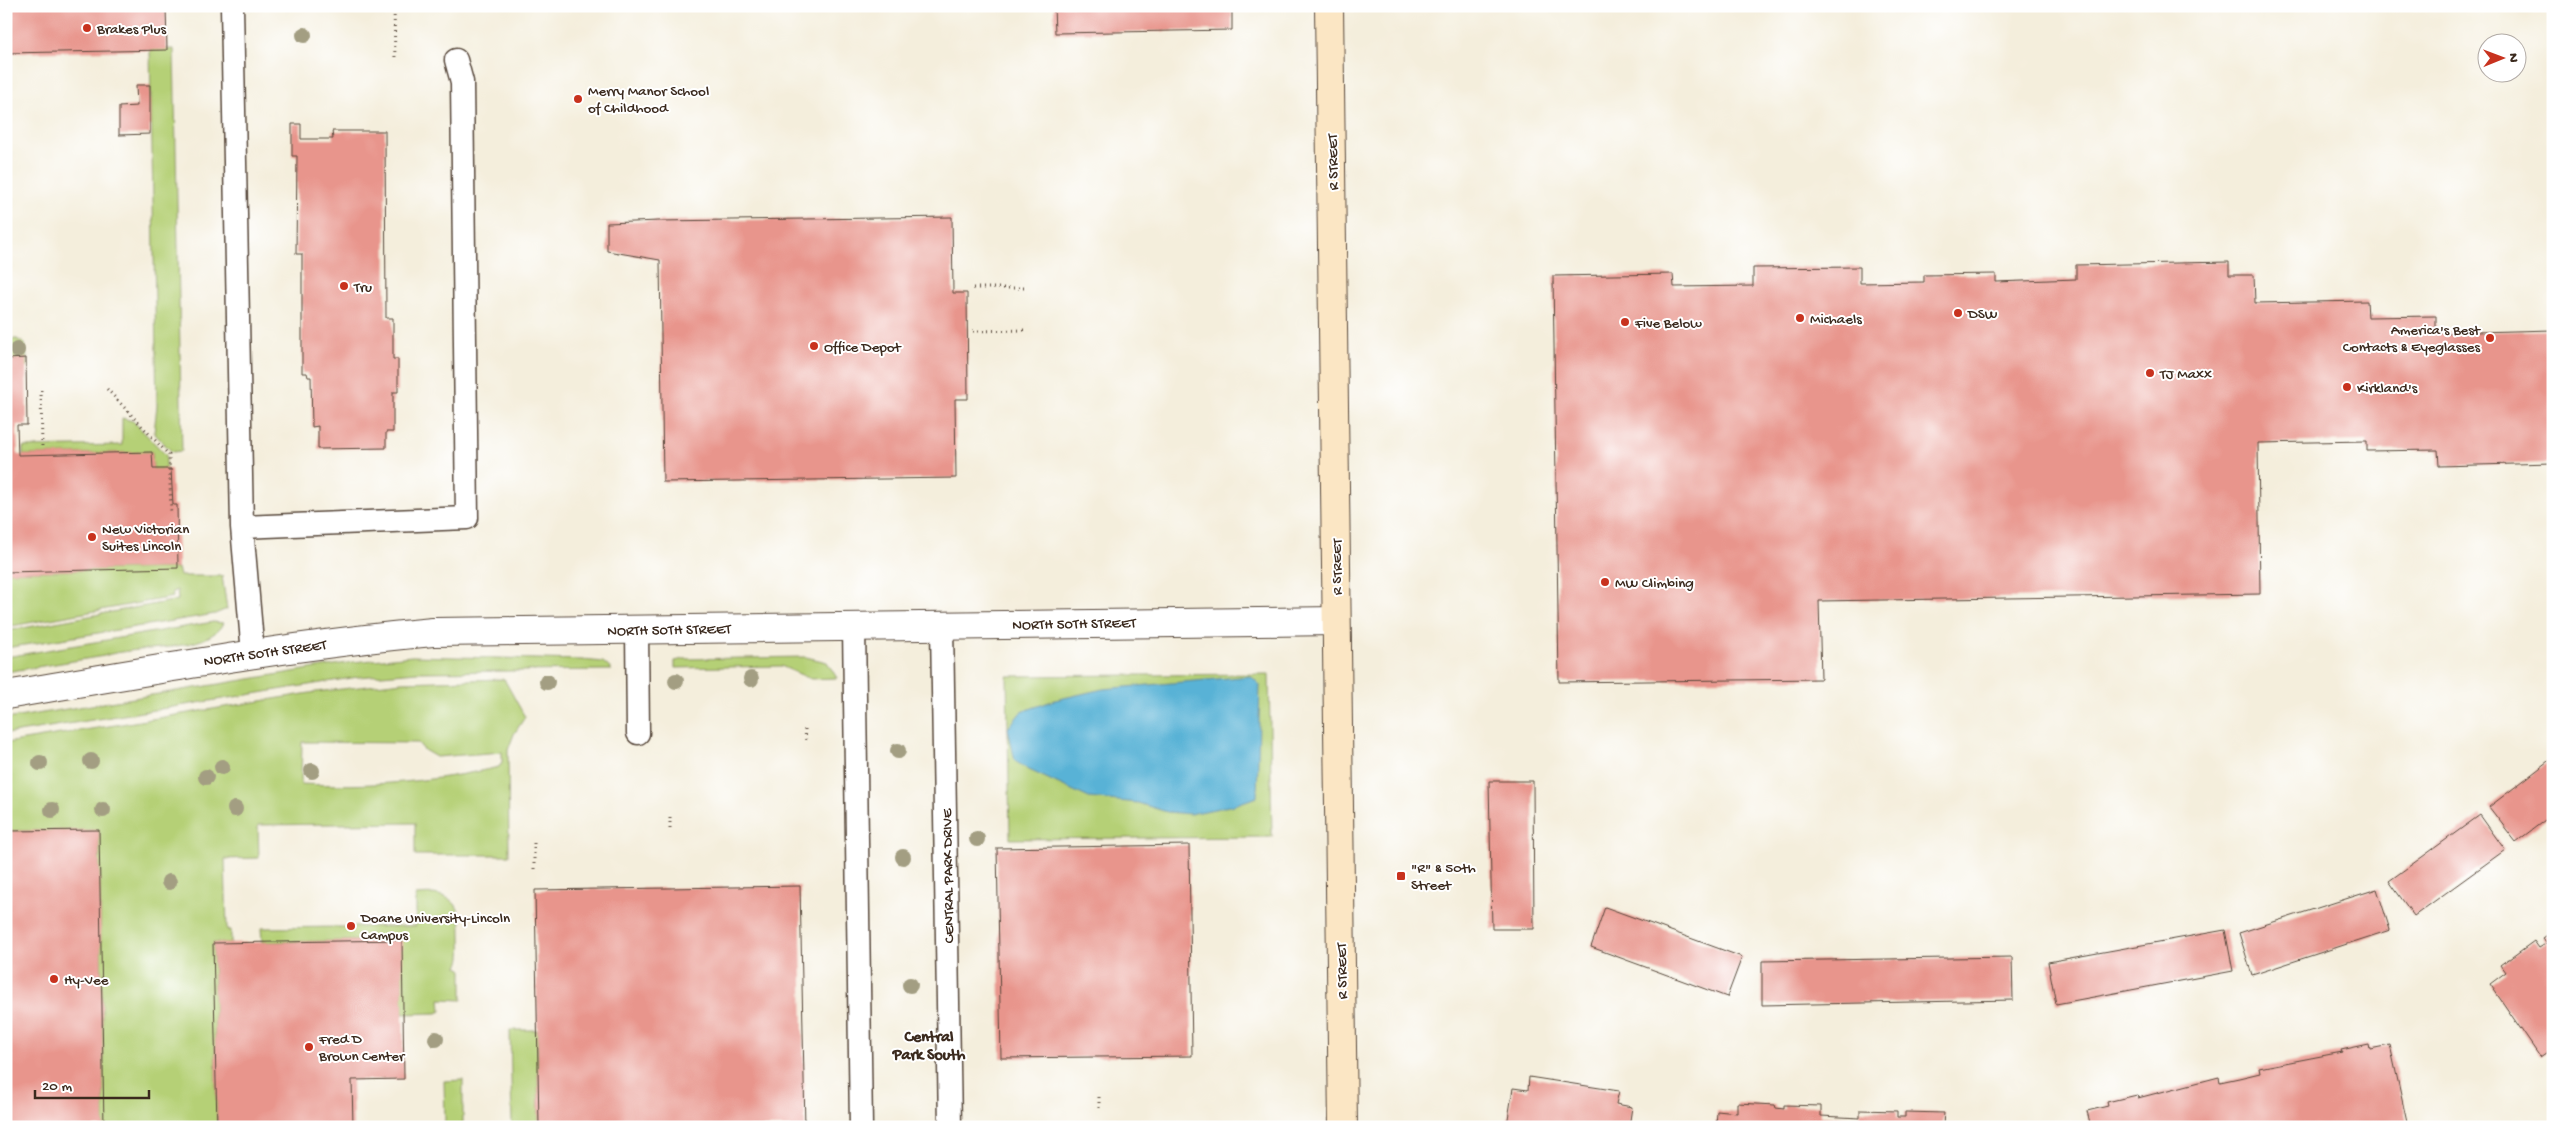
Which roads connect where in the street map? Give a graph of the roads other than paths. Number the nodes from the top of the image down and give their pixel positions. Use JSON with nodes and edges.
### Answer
{"nodes":[{"id":1,"x":232,"y":6,"type":"edge"},
{"id":2,"x":1329,"y":6,"type":"edge"},
{"id":3,"x":456,"y":60,"type":"dead end"},
{"id":4,"x":242,"y":527,"type":"junction"},
{"id":5,"x":1336,"y":621,"type":"junction"},
{"id":6,"x":942,"y":626,"type":"junction"},
{"id":7,"x":854,"y":627,"type":"junction"},
{"id":8,"x":637,"y":630,"type":"junction"},
{"id":9,"x":253,"y":654,"type":"junction"},
{"id":10,"x":6,"y":695,"type":"edge"},
{"id":11,"x":638,"y":733,"type":"dead end"},
{"id":12,"x":861,"y":1127,"type":"edge"},
{"id":13,"x":950,"y":1127,"type":"edge"},
{"id":14,"x":1343,"y":1127,"type":"edge"}],
"edges":[{"from":1,"to":4,"type":"lane"},
{"from":2,"to":5,"type":"main road","name":"R STREET"},
{"from":3,"to":4,"type":"lane"},
{"from":4,"to":9,"type":"lane"},
{"from":5,"to":6,"type":"street","name":"NORTH 50TH STREET"},
{"from":5,"to":14,"type":"main road","name":"R STREET"},
{"from":6,"to":7,"type":"street","name":"NORTH 50TH STREET"},
{"from":6,"to":13,"type":"lane","name":"CENTRAL PARK DRIVE"},
{"from":7,"to":8,"type":"street","name":"NORTH 50TH STREET"},
{"from":7,"to":12,"type":"lane"},
{"from":8,"to":9,"type":"street","name":"NORTH 50TH STREET"},
{"from":8,"to":11,"type":"lane"},
{"from":9,"to":10,"type":"street","name":"NORTH 50TH STREET"}]}
